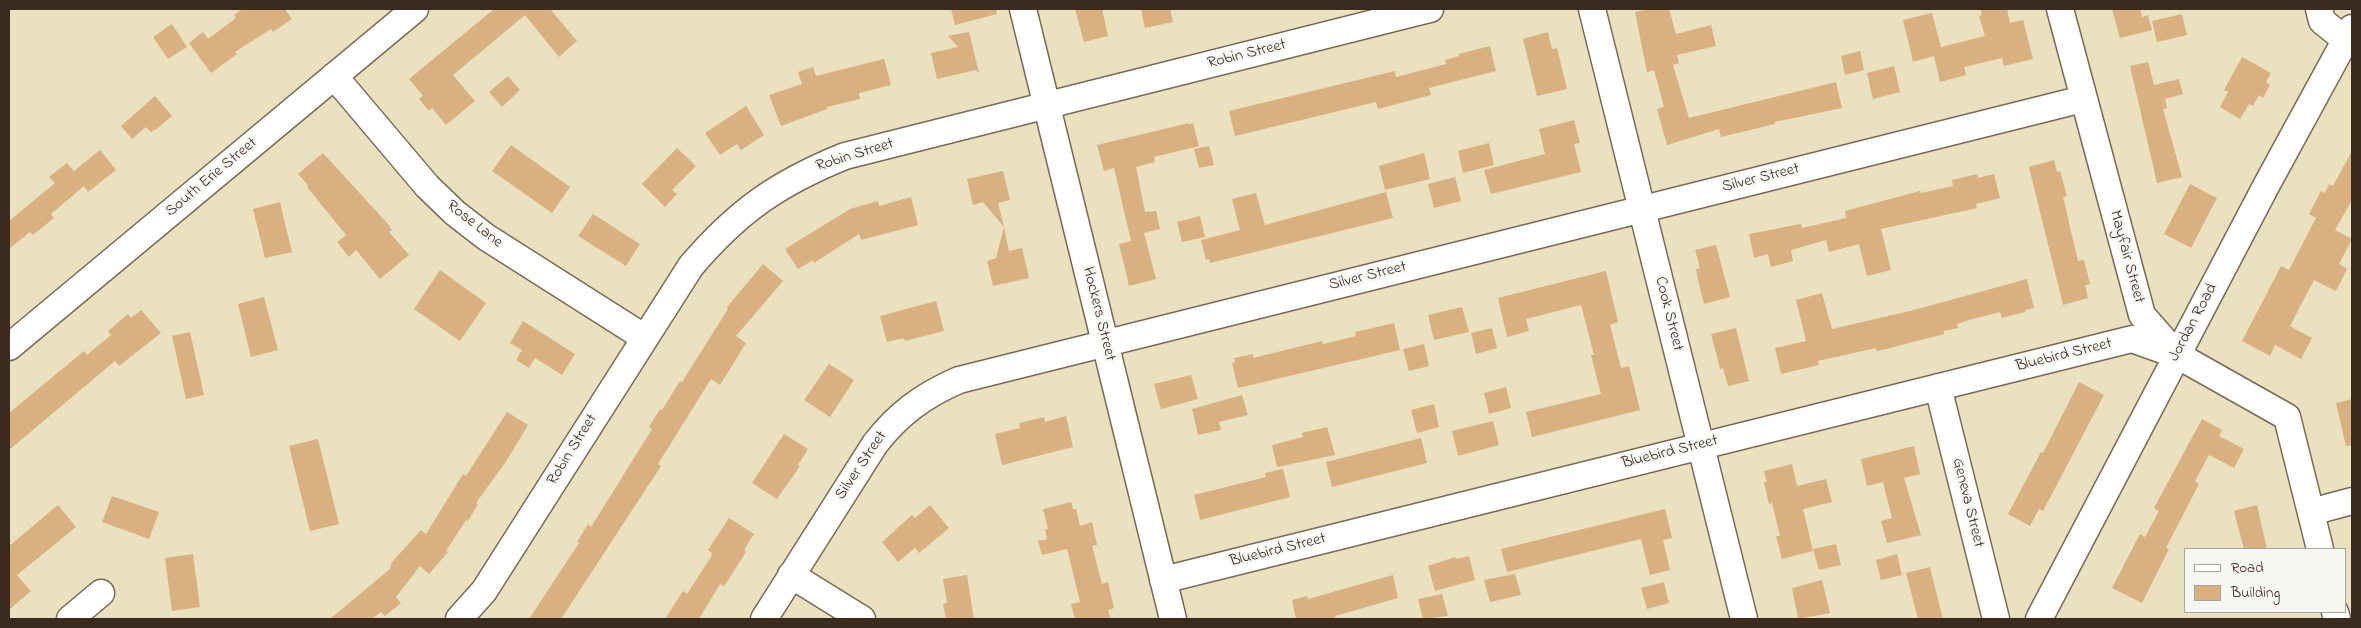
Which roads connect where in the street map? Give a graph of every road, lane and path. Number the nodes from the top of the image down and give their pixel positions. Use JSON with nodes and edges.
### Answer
{"nodes":[{"id":1,"x":415,"y":9,"type":"edge"},
{"id":2,"x":1023,"y":9,"type":"edge"},
{"id":3,"x":1430,"y":9,"type":"edge"},
{"id":4,"x":1592,"y":9,"type":"edge"},
{"id":5,"x":2060,"y":9,"type":"edge"},
{"id":6,"x":2319,"y":9,"type":"edge"},
{"id":7,"x":2350,"y":38,"type":"edge"},
{"id":8,"x":334,"y":76,"type":"junction"},
{"id":9,"x":2083,"y":99,"type":"junction"},
{"id":10,"x":1047,"y":105,"type":"junction"},
{"id":11,"x":1642,"y":208,"type":"junction"},
{"id":12,"x":645,"y":338,"type":"junction"},
{"id":13,"x":1105,"y":342,"type":"junction"},
{"id":14,"x":9,"y":347,"type":"edge"},
{"id":15,"x":2177,"y":355,"type":"junction"},
{"id":16,"x":1938,"y":387,"type":"junction"},
{"id":17,"x":1701,"y":445,"type":"junction"},
{"id":18,"x":2352,"y":502,"type":"edge"},
{"id":19,"x":2311,"y":512,"type":"junction"},
{"id":20,"x":2320,"y":548,"type":"edge"},
{"id":21,"x":792,"y":575,"type":"junction"},
{"id":22,"x":1163,"y":580,"type":"junction"},
{"id":23,"x":101,"y":594,"type":"dead end"},
{"id":24,"x":70,"y":619,"type":"edge"},
{"id":25,"x":459,"y":619,"type":"edge"},
{"id":26,"x":764,"y":619,"type":"edge"},
{"id":27,"x":862,"y":619,"type":"edge"},
{"id":28,"x":1172,"y":619,"type":"edge"},
{"id":29,"x":1744,"y":619,"type":"edge"},
{"id":30,"x":1996,"y":619,"type":"edge"},
{"id":31,"x":2039,"y":619,"type":"edge"}],
"edges":[{"from":1,"to":8,"type":"street","name":"South Erie Street"},
{"from":2,"to":10,"type":"street","name":"Hockers Street"},
{"from":3,"to":10,"type":"street","name":"Robin Street"},
{"from":4,"to":11,"type":"street","name":"Cook Street"},
{"from":5,"to":9,"type":"street","name":"Mayfair Street"},
{"from":6,"to":7,"type":"street"},
{"from":7,"to":15,"type":"street","name":"Jordan Road"},
{"from":8,"to":12,"type":"street","name":"Rose Lane"},
{"from":8,"to":14,"type":"street","name":"South Erie Street"},
{"from":9,"to":11,"type":"street","name":"Silver Street"},
{"from":9,"to":15,"type":"street","name":"Mayfair Street"},
{"from":10,"to":12,"type":"street","name":"Robin Street"},
{"from":10,"to":13,"type":"street","name":"Hockers Street"},
{"from":11,"to":13,"type":"street","name":"Silver Street"},
{"from":11,"to":17,"type":"street","name":"Cook Street"},
{"from":12,"to":25,"type":"street","name":"Robin Street"},
{"from":13,"to":21,"type":"street","name":"Silver Street"},
{"from":13,"to":22,"type":"street","name":"Hockers Street"},
{"from":15,"to":16,"type":"street","name":"Bluebird Street"},
{"from":15,"to":19,"type":"street","name":"Mayfair Street"},
{"from":15,"to":31,"type":"street","name":"Jordan Road"},
{"from":16,"to":17,"type":"street","name":"Bluebird Street"},
{"from":16,"to":30,"type":"street","name":"Geneva Street"},
{"from":17,"to":22,"type":"street","name":"Bluebird Street"},
{"from":17,"to":29,"type":"street","name":"Cook Street"},
{"from":18,"to":19,"type":"street"},
{"from":19,"to":20,"type":"street","name":"Mayfair Street"},
{"from":21,"to":26,"type":"street","name":"Silver Street"},
{"from":21,"to":27,"type":"street"},
{"from":22,"to":28,"type":"street","name":"Hockers Street"},
{"from":23,"to":24,"type":"street"}]}
